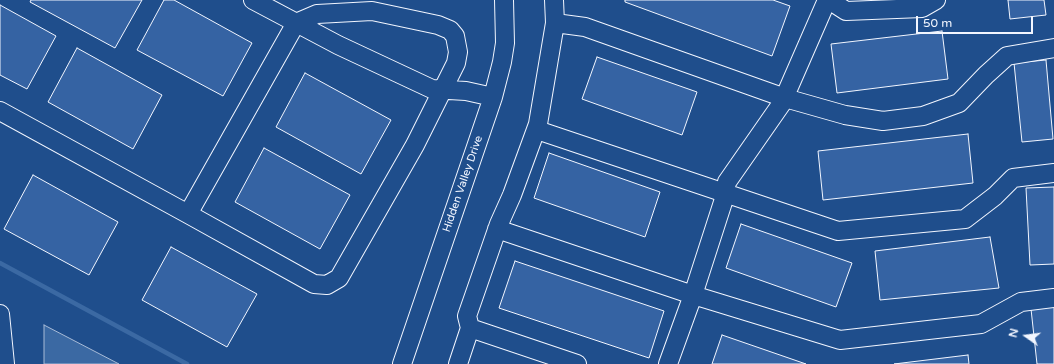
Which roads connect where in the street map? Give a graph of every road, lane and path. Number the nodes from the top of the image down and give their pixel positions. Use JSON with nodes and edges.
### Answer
{"nodes":[{"id":1,"x":254,"y":0,"type":"edge"},
{"id":2,"x":504,"y":0,"type":"edge"},
{"id":3,"x":554,"y":0,"type":"edge"},
{"id":4,"x":828,"y":0,"type":"edge"},
{"id":5,"x":936,"y":0,"type":"edge"},
{"id":6,"x":296,"y":23,"type":"junction"},
{"id":7,"x":555,"y":23,"type":"junction"},
{"id":8,"x":1054,"y":48,"type":"edge"},
{"id":9,"x":442,"y":91,"type":"junction"},
{"id":10,"x":493,"y":97,"type":"junction"},
{"id":11,"x":785,"y":98,"type":"junction"},
{"id":12,"x":0,"y":111,"type":"edge"},
{"id":13,"x":537,"y":130,"type":"junction"},
{"id":14,"x":1054,"y":173,"type":"edge"},
{"id":15,"x":724,"y":193,"type":"junction"},
{"id":16,"x":188,"y":214,"type":"junction"},
{"id":17,"x":497,"y":230,"type":"junction"},
{"id":18,"x":693,"y":295,"type":"junction"},
{"id":19,"x":1054,"y":298,"type":"edge"},
{"id":20,"x":0,"y":314,"type":"edge"},
{"id":21,"x":470,"y":328,"type":"junction"},
{"id":22,"x":5,"y":364,"type":"edge"},
{"id":23,"x":402,"y":364,"type":"edge"},
{"id":24,"x":458,"y":364,"type":"edge"},
{"id":25,"x":577,"y":364,"type":"edge"},
{"id":26,"x":668,"y":364,"type":"edge"}],
"edges":[{"from":1,"to":6,"type":"street"},
{"from":2,"to":10,"type":"street","name":"Hidden Valley Drive"},
{"from":3,"to":7,"type":"street"},
{"from":4,"to":5,"type":"street"},
{"from":4,"to":11,"type":"street"},
{"from":6,"to":9,"type":"street"},
{"from":6,"to":9,"type":"street"},
{"from":6,"to":16,"type":"street"},
{"from":7,"to":11,"type":"street"},
{"from":7,"to":13,"type":"street"},
{"from":8,"to":11,"type":"street"},
{"from":9,"to":10,"type":"street"},
{"from":9,"to":16,"type":"street"},
{"from":10,"to":23,"type":"street","name":"Hidden Valley Drive"},
{"from":11,"to":15,"type":"street"},
{"from":12,"to":16,"type":"street"},
{"from":13,"to":15,"type":"street"},
{"from":13,"to":17,"type":"street"},
{"from":14,"to":15,"type":"street"},
{"from":15,"to":18,"type":"street"},
{"from":17,"to":18,"type":"street"},
{"from":17,"to":21,"type":"street"},
{"from":18,"to":19,"type":"street"},
{"from":18,"to":26,"type":"street"},
{"from":20,"to":22,"type":"street"},
{"from":21,"to":24,"type":"street"},
{"from":21,"to":25,"type":"street"}]}
